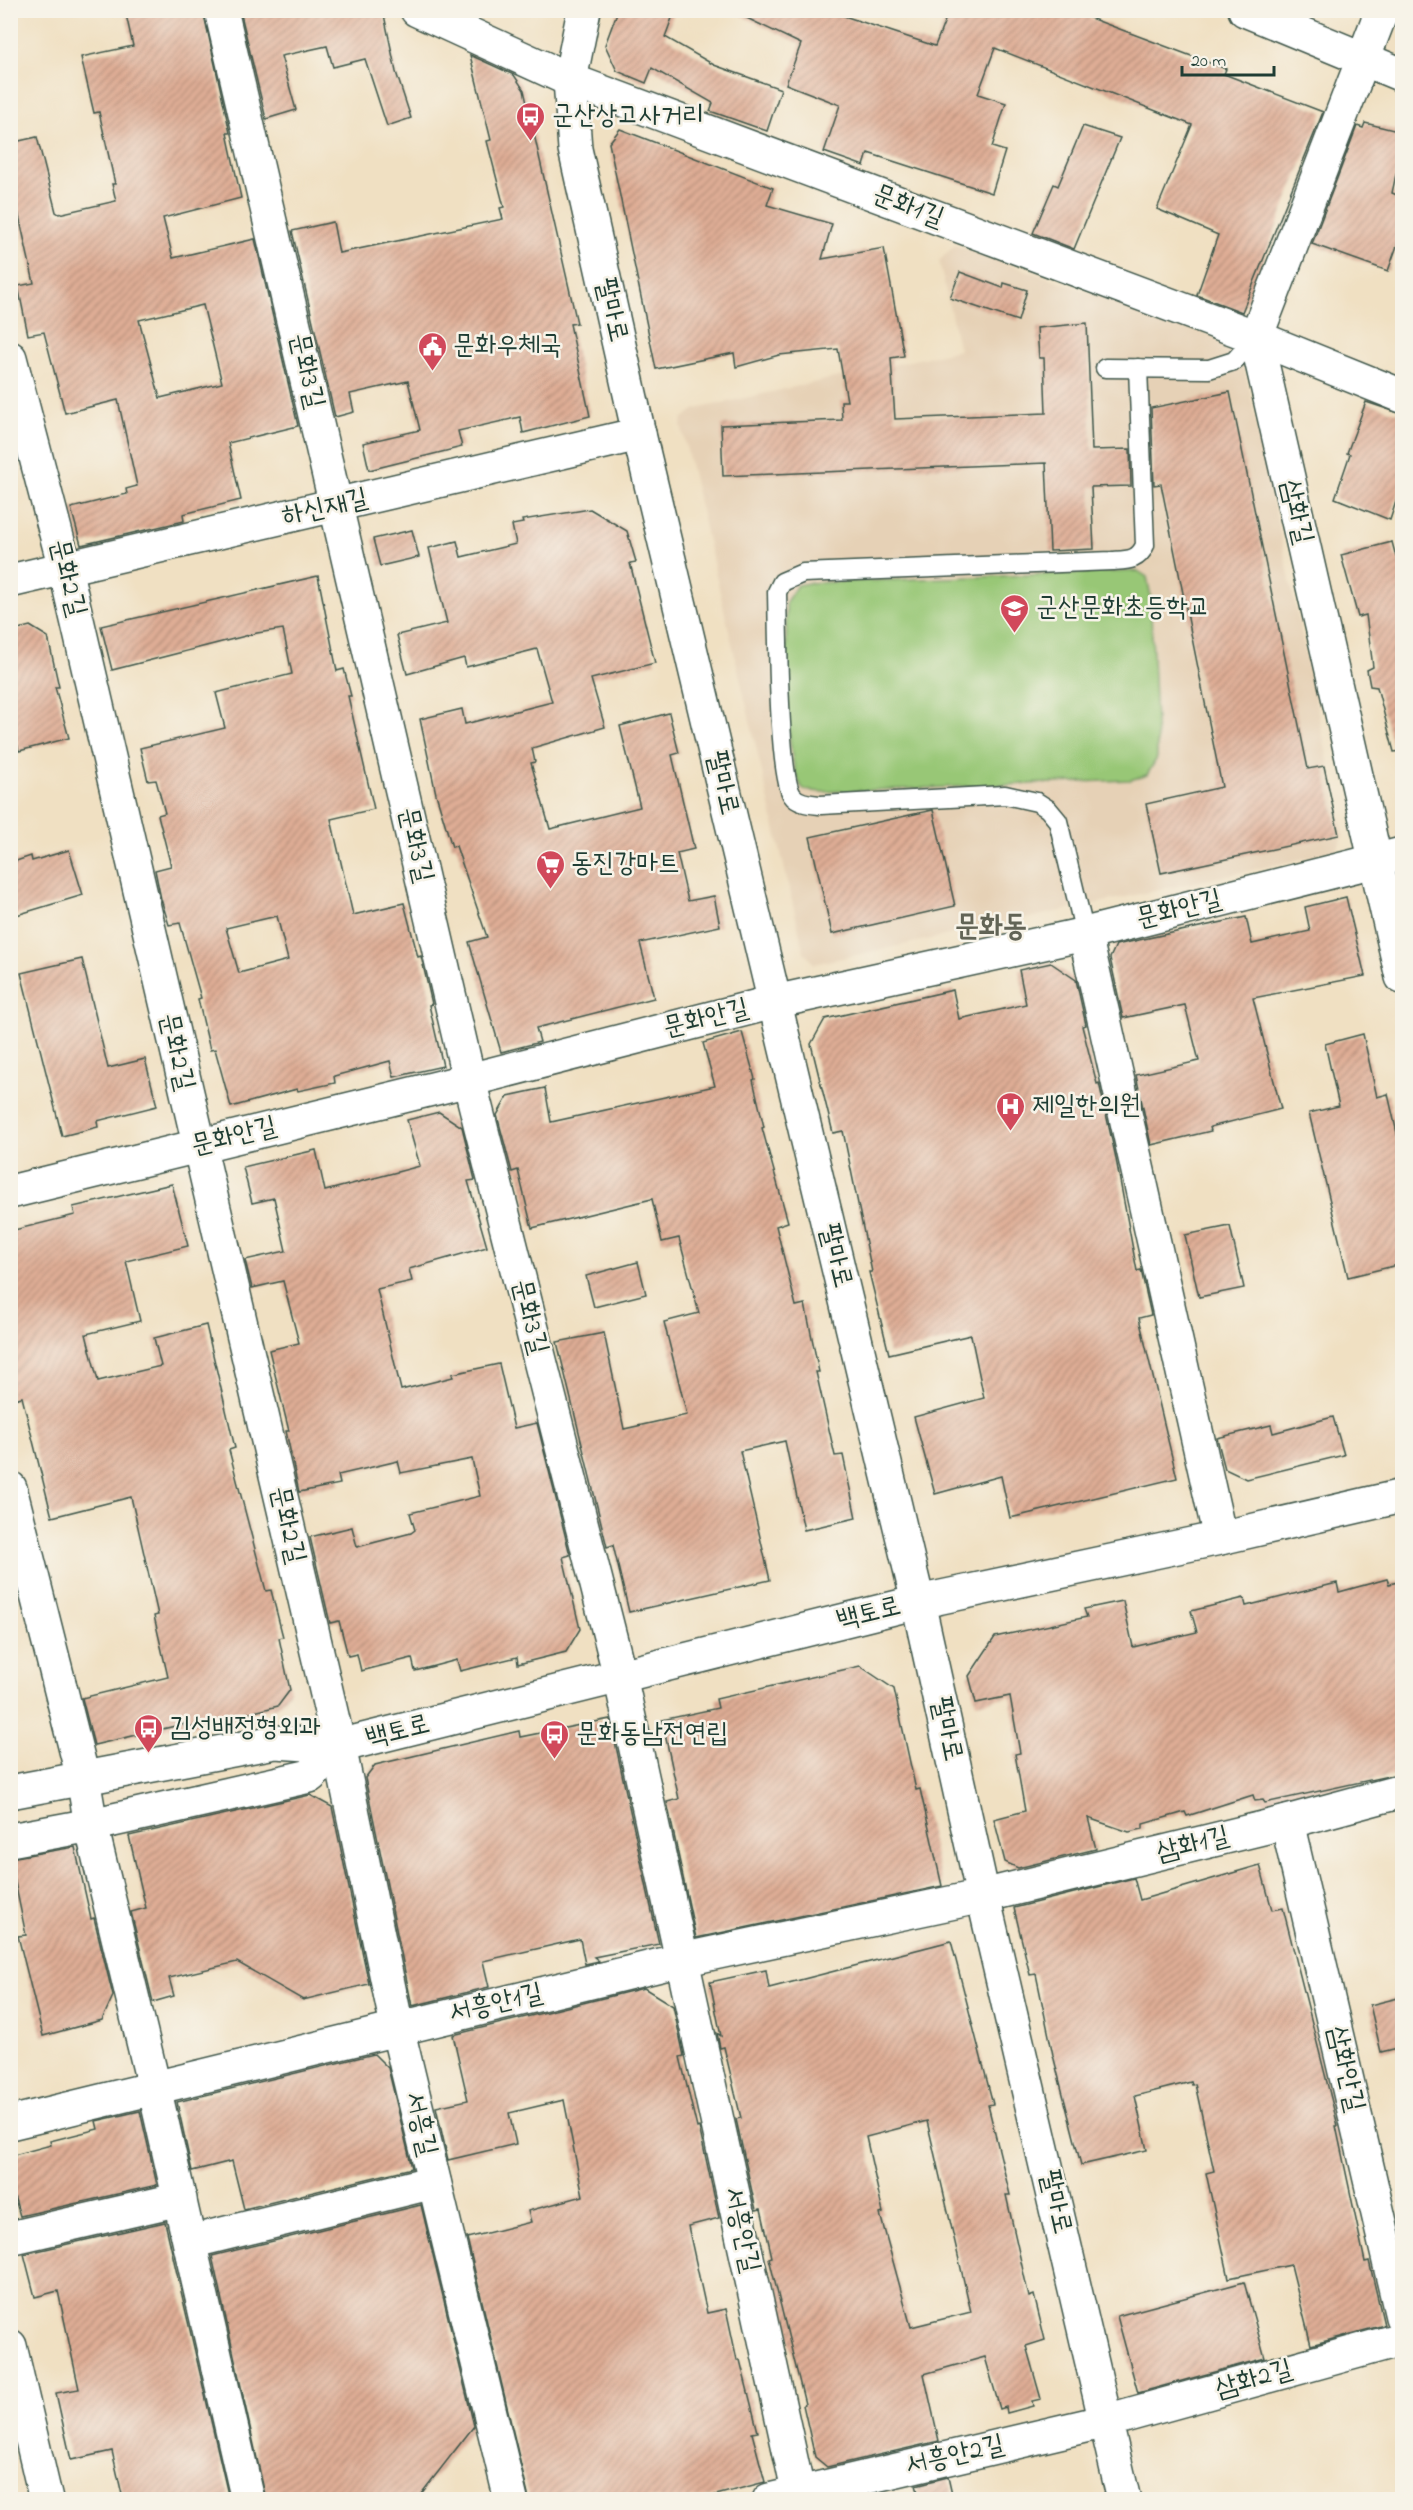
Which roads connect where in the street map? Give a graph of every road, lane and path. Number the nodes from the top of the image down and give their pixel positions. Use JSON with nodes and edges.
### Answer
{"nodes":[{"id":1,"x":222,"y":10,"type":"edge"},
{"id":2,"x":417,"y":10,"type":"edge"},
{"id":3,"x":584,"y":10,"type":"edge"},
{"id":4,"x":1245,"y":10,"type":"edge"},
{"id":5,"x":1382,"y":10,"type":"edge"},
{"id":6,"x":1364,"y":60,"type":"junction"},
{"id":7,"x":1402,"y":75,"type":"edge"},
{"id":8,"x":570,"y":80,"type":"junction"},
{"id":9,"x":1256,"y":337,"type":"junction"},
{"id":10,"x":10,"y":358,"type":"edge"},
{"id":11,"x":1105,"y":368,"type":"dead end"},
{"id":12,"x":1138,"y":368,"type":"junction"},
{"id":13,"x":1402,"y":396,"type":"edge"},
{"id":14,"x":639,"y":434,"type":"junction"},
{"id":15,"x":338,"y":506,"type":"junction"},
{"id":16,"x":65,"y":568,"type":"junction"},
{"id":17,"x":10,"y":581,"type":"edge"},
{"id":18,"x":1389,"y":857,"type":"edge"},
{"id":19,"x":1085,"y":934,"type":"junction"},
{"id":20,"x":1402,"y":977,"type":"edge"},
{"id":21,"x":774,"y":1002,"type":"junction"},
{"id":22,"x":469,"y":1080,"type":"junction"},
{"id":23,"x":198,"y":1146,"type":"junction"},
{"id":24,"x":10,"y":1192,"type":"edge"},
{"id":25,"x":10,"y":1488,"type":"edge"},
{"id":26,"x":1402,"y":1496,"type":"edge"},
{"id":27,"x":1220,"y":1538,"type":"junction"},
{"id":28,"x":918,"y":1602,"type":"junction"},
{"id":29,"x":620,"y":1676,"type":"junction"},
{"id":30,"x":339,"y":1746,"type":"junction"},
{"id":31,"x":83,"y":1778,"type":"junction"},
{"id":32,"x":1402,"y":1791,"type":"edge"},
{"id":33,"x":10,"y":1792,"type":"edge"},
{"id":34,"x":1287,"y":1822,"type":"junction"},
{"id":35,"x":91,"y":1825,"type":"junction"},
{"id":36,"x":10,"y":1840,"type":"edge"},
{"id":37,"x":983,"y":1896,"type":"junction"},
{"id":38,"x":681,"y":1960,"type":"junction"},
{"id":39,"x":397,"y":2027,"type":"junction"},
{"id":40,"x":154,"y":2087,"type":"junction"},
{"id":41,"x":10,"y":2122,"type":"edge"},
{"id":42,"x":434,"y":2182,"type":"junction"},
{"id":43,"x":180,"y":2199,"type":"junction"},
{"id":44,"x":10,"y":2238,"type":"edge"},
{"id":45,"x":190,"y":2242,"type":"junction"},
{"id":46,"x":1402,"y":2317,"type":"edge"},
{"id":47,"x":1402,"y":2339,"type":"edge"},
{"id":48,"x":10,"y":2346,"type":"edge"},
{"id":49,"x":1106,"y":2421,"type":"junction"},
{"id":50,"x":789,"y":2497,"type":"edge"},
{"id":51,"x":46,"y":2499,"type":"edge"},
{"id":52,"x":248,"y":2499,"type":"edge"},
{"id":53,"x":511,"y":2499,"type":"edge"},
{"id":54,"x":1124,"y":2499,"type":"edge"}],
"edges":[{"from":1,"to":15,"type":"street","name":"문화3길"},
{"from":2,"to":8,"type":"street","name":"문화1길"},
{"from":3,"to":8,"type":"street","name":"팔마로"},
{"from":4,"to":6,"type":"street"},
{"from":5,"to":6,"type":"street"},
{"from":6,"to":7,"type":"street"},
{"from":6,"to":9,"type":"street"},
{"from":8,"to":9,"type":"street","name":"문화1길"},
{"from":8,"to":14,"type":"street","name":"팔마로"},
{"from":9,"to":12,"type":"lane"},
{"from":9,"to":13,"type":"street","name":"문화1길"},
{"from":9,"to":18,"type":"street","name":"삼화길"},
{"from":10,"to":16,"type":"street","name":"문화2길"},
{"from":11,"to":12,"type":"lane"},
{"from":12,"to":19,"type":"lane"},
{"from":14,"to":15,"type":"street","name":"하신재길"},
{"from":14,"to":21,"type":"street","name":"팔마로"},
{"from":15,"to":16,"type":"street","name":"하신재길"},
{"from":15,"to":22,"type":"street","name":"문화3길"},
{"from":16,"to":17,"type":"street","name":"하신재길"},
{"from":16,"to":23,"type":"street","name":"문화2길"},
{"from":18,"to":19,"type":"street","name":"문화안길"},
{"from":18,"to":20,"type":"street","name":"삼화길"},
{"from":19,"to":21,"type":"street","name":"문화안길"},
{"from":19,"to":27,"type":"street"},
{"from":21,"to":22,"type":"street","name":"문화안길"},
{"from":21,"to":28,"type":"street","name":"팔마로"},
{"from":22,"to":23,"type":"street","name":"문화안길"},
{"from":22,"to":29,"type":"street","name":"문화3길"},
{"from":23,"to":24,"type":"street","name":"문화안길"},
{"from":23,"to":30,"type":"street","name":"문화2길"},
{"from":25,"to":31,"type":"street"},
{"from":26,"to":27,"type":"street","name":"백토로"},
{"from":27,"to":28,"type":"street","name":"백토로"},
{"from":28,"to":29,"type":"street","name":"백토로"},
{"from":28,"to":37,"type":"street","name":"팔마로"},
{"from":29,"to":30,"type":"street","name":"백토로"},
{"from":29,"to":38,"type":"street","name":"문화3길"},
{"from":30,"to":31,"type":"street","name":"백토로"},
{"from":30,"to":35,"type":"street","name":"백토로"},
{"from":30,"to":39,"type":"street","name":"서흥길"},
{"from":31,"to":33,"type":"street","name":"백토로"},
{"from":31,"to":35,"type":"street"},
{"from":32,"to":34,"type":"street","name":"삼화1길"},
{"from":34,"to":37,"type":"street","name":"삼화1길"},
{"from":34,"to":46,"type":"street","name":"삼화안길"},
{"from":35,"to":36,"type":"street","name":"백토로"},
{"from":35,"to":40,"type":"street"},
{"from":37,"to":38,"type":"street","name":"서흥안1길"},
{"from":37,"to":49,"type":"street","name":"팔마로"},
{"from":38,"to":39,"type":"street","name":"서흥안1길"},
{"from":38,"to":50,"type":"street","name":"서흥안길"},
{"from":39,"to":40,"type":"street","name":"서흥안1길"},
{"from":39,"to":42,"type":"street","name":"서흥길"},
{"from":40,"to":41,"type":"street","name":"서흥안1길"},
{"from":40,"to":43,"type":"street"},
{"from":42,"to":45,"type":"street"},
{"from":42,"to":53,"type":"street","name":"서흥길"},
{"from":43,"to":44,"type":"street"},
{"from":43,"to":45,"type":"street"},
{"from":45,"to":52,"type":"street"},
{"from":47,"to":49,"type":"street","name":"삼화2길"},
{"from":48,"to":51,"type":"street"},
{"from":49,"to":50,"type":"street","name":"서흥안2길"},
{"from":49,"to":54,"type":"street","name":"팔마로"}]}
